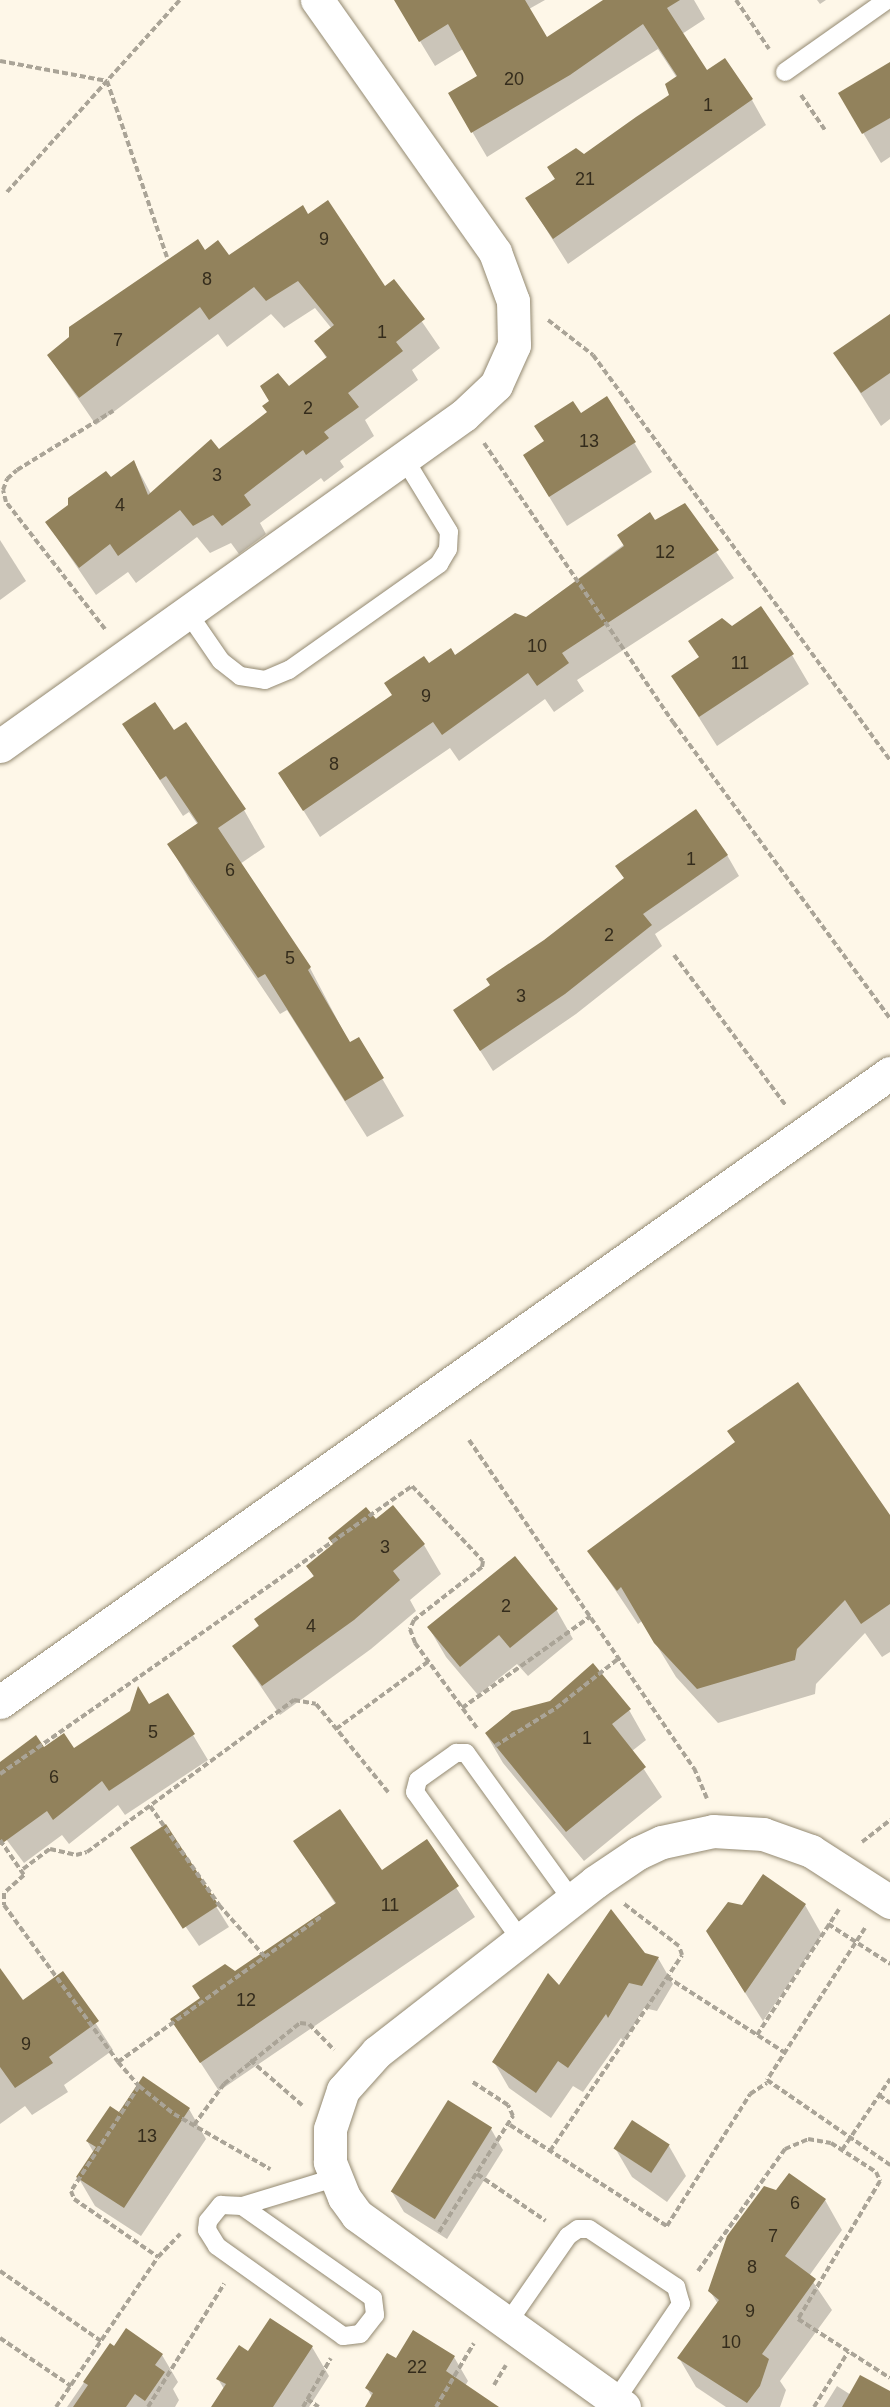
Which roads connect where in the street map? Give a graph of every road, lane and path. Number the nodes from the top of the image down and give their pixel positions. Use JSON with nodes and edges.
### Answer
{"nodes":[{"id":1,"x":180,"y":0,"type":"edge"},
{"id":2,"x":317,"y":0,"type":"edge"},
{"id":3,"x":887,"y":0,"type":"edge"},
{"id":4,"x":0,"y":61,"type":"edge"},
{"id":5,"x":785,"y":72,"type":"dead end"},
{"id":6,"x":107,"y":81,"type":"junction"},
{"id":7,"x":8,"y":192,"type":"dead end"},
{"id":8,"x":167,"y":257,"type":"dead end"},
{"id":9,"x":513,"y":301,"type":"junction"},
{"id":10,"x":113,"y":411,"type":"dead end"},
{"id":11,"x":465,"y":415,"type":"junction"},
{"id":12,"x":405,"y":460,"type":"junction"},
{"id":13,"x":188,"y":613,"type":"junction"},
{"id":14,"x":126,"y":656,"type":"junction"},
{"id":15,"x":0,"y":746,"type":"edge"},
{"id":16,"x":890,"y":760,"type":"edge"},
{"id":17,"x":674,"y":955,"type":"dead end"},
{"id":18,"x":890,"y":1018,"type":"edge"},
{"id":19,"x":890,"y":1074,"type":"edge"},
{"id":20,"x":806,"y":1133,"type":"junction"},
{"id":21,"x":469,"y":1440,"type":"dead end"},
{"id":22,"x":591,"y":1616,"type":"junction"},
{"id":23,"x":619,"y":1659,"type":"junction"},
{"id":24,"x":429,"y":1661,"type":"junction"},
{"id":25,"x":0,"y":1702,"type":"edge"},
{"id":26,"x":462,"y":1707,"type":"junction"},
{"id":27,"x":336,"y":1729,"type":"junction"},
{"id":28,"x":480,"y":1732,"type":"dead end"},
{"id":29,"x":486,"y":1740,"type":"dead end"},
{"id":30,"x":0,"y":1774,"type":"edge"},
{"id":31,"x":419,"y":1797,"type":"junction"},
{"id":32,"x":150,"y":1806,"type":"junction"},
{"id":33,"x":713,"y":1831,"type":"junction"},
{"id":34,"x":0,"y":1840,"type":"edge"},
{"id":35,"x":23,"y":1869,"type":"junction"},
{"id":36,"x":584,"y":1891,"type":"junction"},
{"id":37,"x":877,"y":1894,"type":"edge"},
{"id":38,"x":323,"y":1915,"type":"dead end"},
{"id":39,"x":828,"y":1924,"type":"junction"},
{"id":40,"x":521,"y":1940,"type":"junction"},
{"id":41,"x":856,"y":1942,"type":"junction"},
{"id":42,"x":265,"y":1956,"type":"junction"},
{"id":43,"x":890,"y":1964,"type":"edge"},
{"id":44,"x":667,"y":1977,"type":"junction"},
{"id":45,"x":757,"y":2035,"type":"junction"},
{"id":46,"x":784,"y":2052,"type":"junction"},
{"id":47,"x":250,"y":2060,"type":"junction"},
{"id":48,"x":118,"y":2062,"type":"junction"},
{"id":49,"x":355,"y":2073,"type":"junction"},
{"id":50,"x":890,"y":2079,"type":"edge"},
{"id":51,"x":471,"y":2081,"type":"dead end"},
{"id":52,"x":767,"y":2083,"type":"junction"},
{"id":53,"x":139,"y":2086,"type":"junction"},
{"id":54,"x":879,"y":2095,"type":"junction"},
{"id":55,"x":890,"y":2103,"type":"edge"},
{"id":56,"x":194,"y":2125,"type":"junction"},
{"id":57,"x":510,"y":2125,"type":"junction"},
{"id":58,"x":330,"y":2129,"type":"junction"},
{"id":59,"x":850,"y":2138,"type":"junction"},
{"id":60,"x":842,"y":2150,"type":"junction"},
{"id":61,"x":550,"y":2151,"type":"junction"},
{"id":62,"x":890,"y":2165,"type":"edge"},
{"id":63,"x":477,"y":2174,"type":"junction"},
{"id":64,"x":334,"y":2178,"type":"junction"},
{"id":65,"x":302,"y":2187,"type":"junction"},
{"id":66,"x":242,"y":2206,"type":"junction"},
{"id":67,"x":208,"y":2221,"type":"junction"},
{"id":68,"x":568,"y":2236,"type":"junction"},
{"id":69,"x":158,"y":2257,"type":"junction"},
{"id":70,"x":238,"y":2261,"type":"junction"},
{"id":71,"x":420,"y":2262,"type":"junction"},
{"id":72,"x":0,"y":2271,"type":"edge"},
{"id":73,"x":681,"y":2295,"type":"junction"},
{"id":74,"x":500,"y":2318,"type":"junction"},
{"id":75,"x":343,"y":2336,"type":"junction"},
{"id":76,"x":0,"y":2338,"type":"edge"},
{"id":77,"x":101,"y":2341,"type":"junction"},
{"id":78,"x":848,"y":2352,"type":"junction"},
{"id":79,"x":890,"y":2378,"type":"edge"},
{"id":80,"x":71,"y":2386,"type":"junction"},
{"id":81,"x":307,"y":2398,"type":"junction"},
{"id":82,"x":620,"y":2404,"type":"edge"},
{"id":83,"x":149,"y":2406,"type":"edge"},
{"id":84,"x":56,"y":2407,"type":"edge"},
{"id":85,"x":155,"y":2407,"type":"edge"},
{"id":86,"x":303,"y":2407,"type":"edge"},
{"id":87,"x":319,"y":2407,"type":"edge"},
{"id":88,"x":436,"y":2407,"type":"edge"},
{"id":89,"x":813,"y":2407,"type":"edge"}],
"edges":[{"from":1,"to":6,"type":"path"},
{"from":2,"to":9,"type":"street"},
{"from":3,"to":5,"type":"lane"},
{"from":4,"to":6,"type":"path"},
{"from":6,"to":7,"type":"path"},
{"from":6,"to":8,"type":"path"},
{"from":9,"to":11,"type":"street"},
{"from":9,"to":16,"type":"path"},
{"from":10,"to":14,"type":"path"},
{"from":11,"to":12,"type":"street"},
{"from":11,"to":18,"type":"path"},
{"from":12,"to":13,"type":"street"},
{"from":12,"to":13,"type":"lane"},
{"from":13,"to":14,"type":"street"},
{"from":14,"to":15,"type":"street"},
{"from":17,"to":20,"type":"path"},
{"from":19,"to":20,"type":"street"},
{"from":20,"to":25,"type":"street"},
{"from":21,"to":22,"type":"path"},
{"from":22,"to":23,"type":"path"},
{"from":22,"to":26,"type":"path"},
{"from":23,"to":29,"type":"path"},
{"from":23,"to":33,"type":"path"},
{"from":24,"to":26,"type":"path"},
{"from":24,"to":27,"type":"path"},
{"from":24,"to":30,"type":"path"},
{"from":26,"to":28,"type":"path"},
{"from":27,"to":31,"type":"path"},
{"from":27,"to":32,"type":"path"},
{"from":31,"to":36,"type":"lane"},
{"from":31,"to":40,"type":"lane"},
{"from":32,"to":35,"type":"path"},
{"from":32,"to":42,"type":"path"},
{"from":33,"to":36,"type":"street"},
{"from":33,"to":37,"type":"street"},
{"from":34,"to":35,"type":"path"},
{"from":35,"to":48,"type":"path"},
{"from":36,"to":40,"type":"street"},
{"from":36,"to":44,"type":"path"},
{"from":37,"to":39,"type":"path"},
{"from":37,"to":41,"type":"path"},
{"from":38,"to":42,"type":"path"},
{"from":39,"to":41,"type":"path"},
{"from":39,"to":45,"type":"path"},
{"from":40,"to":49,"type":"street"},
{"from":41,"to":43,"type":"path"},
{"from":41,"to":46,"type":"path"},
{"from":42,"to":48,"type":"path"},
{"from":44,"to":45,"type":"path"},
{"from":44,"to":61,"type":"path"},
{"from":45,"to":46,"type":"path"},
{"from":46,"to":52,"type":"path"},
{"from":47,"to":49,"type":"path"},
{"from":47,"to":56,"type":"path"},
{"from":47,"to":58,"type":"path"},
{"from":48,"to":53,"type":"path"},
{"from":49,"to":58,"type":"street"},
{"from":50,"to":54,"type":"path"},
{"from":51,"to":57,"type":"path"},
{"from":52,"to":59,"type":"path"},
{"from":52,"to":61,"type":"path"},
{"from":53,"to":56,"type":"path"},
{"from":53,"to":69,"type":"path"},
{"from":54,"to":55,"type":"path"},
{"from":54,"to":59,"type":"path"},
{"from":56,"to":65,"type":"path"},
{"from":57,"to":61,"type":"path"},
{"from":57,"to":63,"type":"path"},
{"from":58,"to":64,"type":"street"},
{"from":59,"to":60,"type":"path"},
{"from":59,"to":62,"type":"path"},
{"from":60,"to":73,"type":"path"},
{"from":60,"to":78,"type":"path"},
{"from":63,"to":68,"type":"path"},
{"from":63,"to":71,"type":"path"},
{"from":64,"to":65,"type":"lane"},
{"from":64,"to":71,"type":"street"},
{"from":65,"to":66,"type":"lane"},
{"from":66,"to":67,"type":"lane"},
{"from":66,"to":75,"type":"lane"},
{"from":67,"to":69,"type":"path"},
{"from":67,"to":70,"type":"lane"},
{"from":68,"to":73,"type":"lane"},
{"from":68,"to":74,"type":"lane"},
{"from":69,"to":77,"type":"path"},
{"from":70,"to":75,"type":"lane"},
{"from":70,"to":83,"type":"path"},
{"from":71,"to":74,"type":"street"},
{"from":72,"to":77,"type":"path"},
{"from":73,"to":82,"type":"lane"},
{"from":74,"to":82,"type":"street"},
{"from":74,"to":88,"type":"path"},
{"from":75,"to":81,"type":"path"},
{"from":76,"to":80,"type":"path"},
{"from":77,"to":80,"type":"path"},
{"from":78,"to":79,"type":"path"},
{"from":78,"to":89,"type":"path"},
{"from":80,"to":84,"type":"path"},
{"from":81,"to":86,"type":"path"},
{"from":81,"to":87,"type":"path"},
{"from":83,"to":85,"type":"path"}]}
